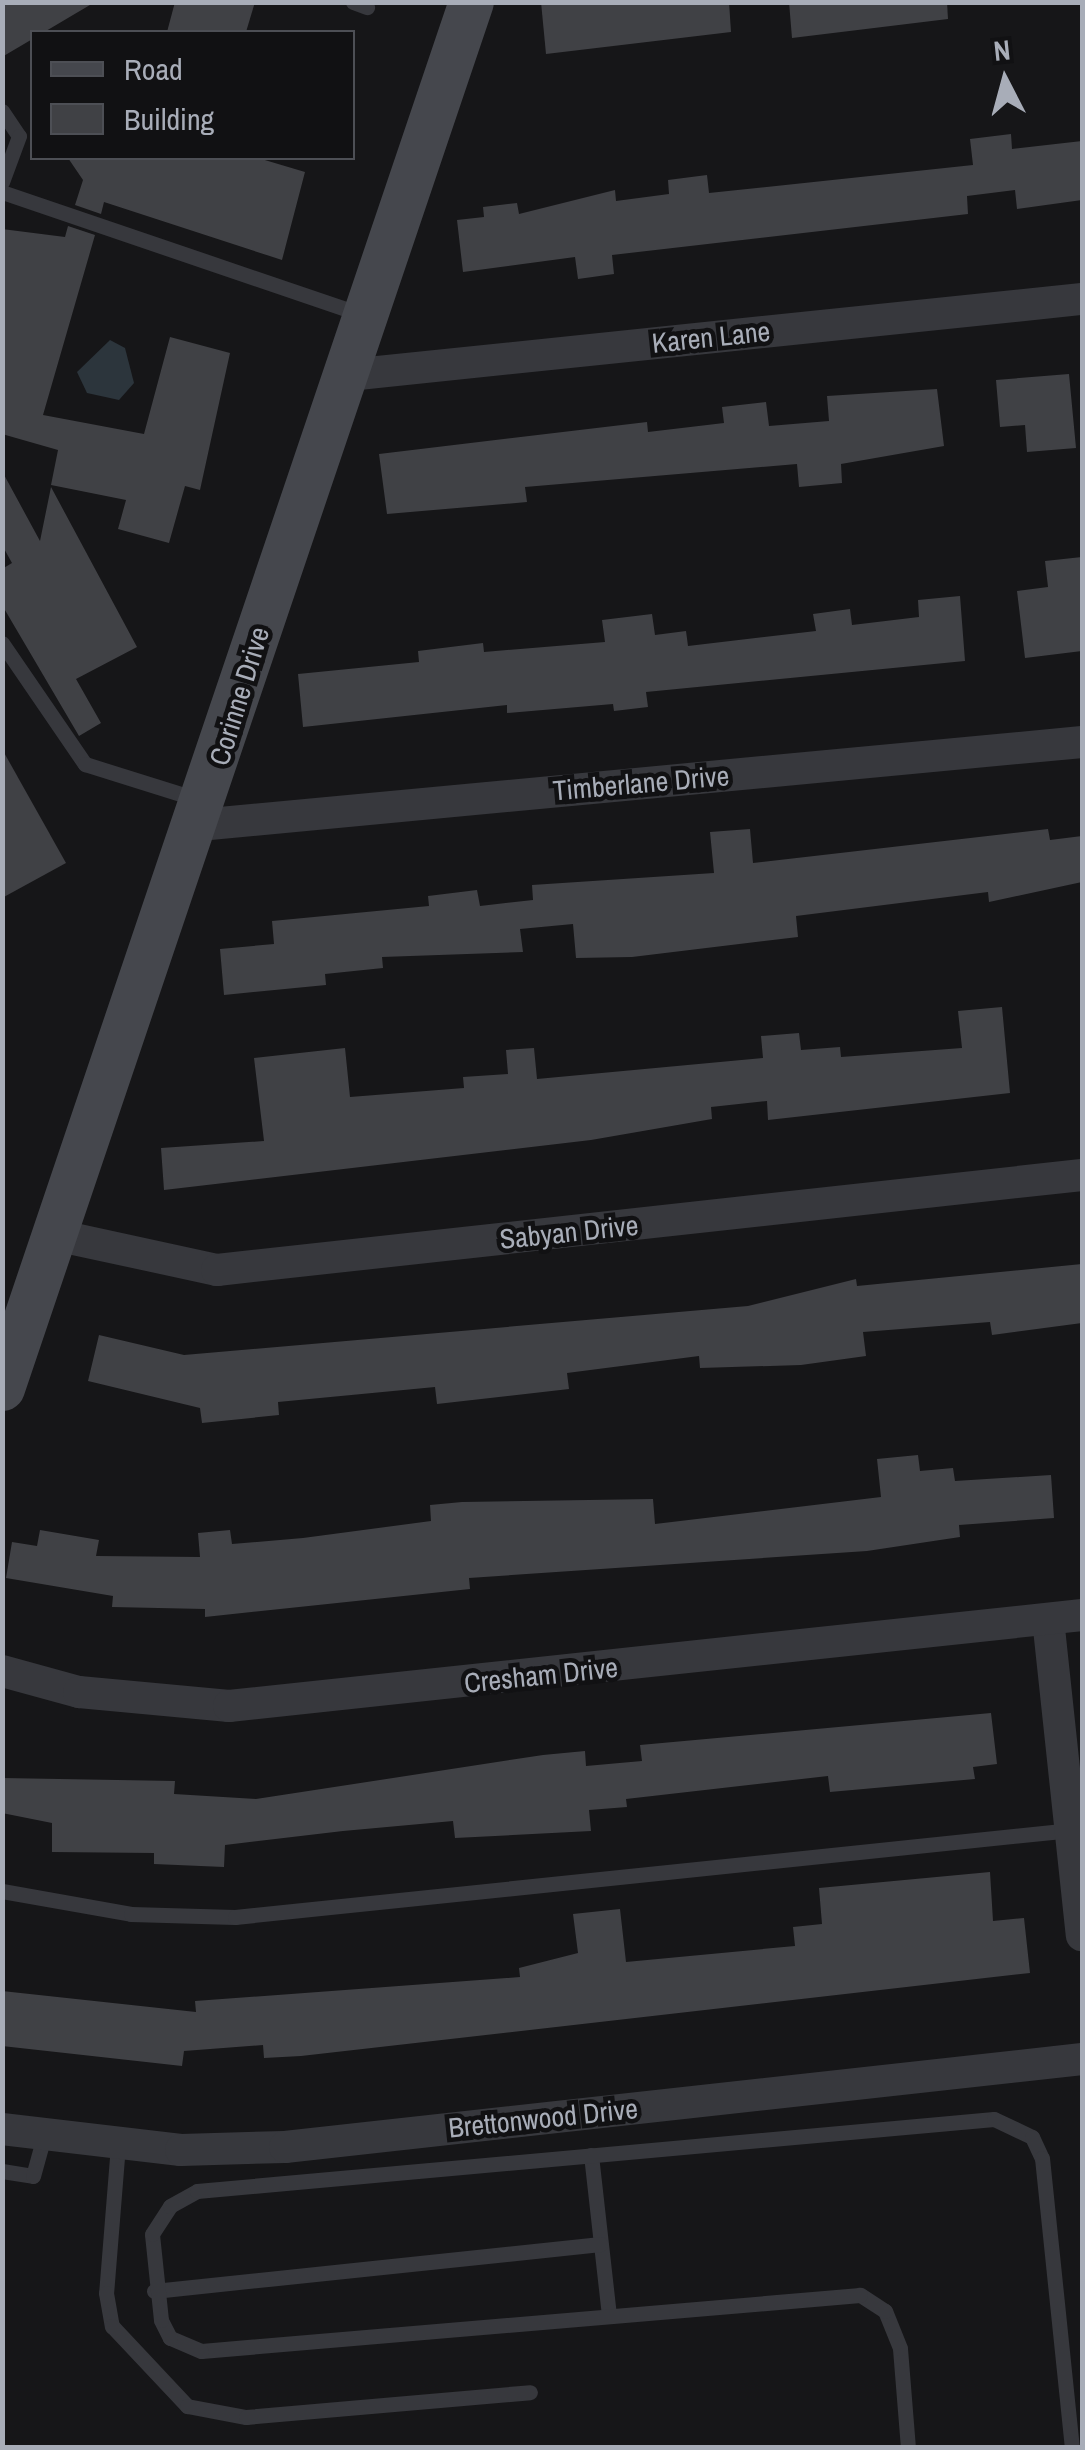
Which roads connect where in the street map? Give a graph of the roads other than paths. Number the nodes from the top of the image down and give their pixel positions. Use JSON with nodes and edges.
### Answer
{"nodes":[{"id":1,"x":471,"y":2,"type":"edge"},
{"id":2,"x":2,"y":111,"type":"edge"},
{"id":3,"x":2,"y":182,"type":"edge"},
{"id":4,"x":2,"y":192,"type":"edge"},
{"id":5,"x":1082,"y":298,"type":"edge"},
{"id":6,"x":361,"y":314,"type":"junction"},
{"id":7,"x":338,"y":376,"type":"junction"},
{"id":8,"x":2,"y":644,"type":"edge"},
{"id":9,"x":1082,"y":742,"type":"edge"},
{"id":10,"x":202,"y":813,"type":"junction"},
{"id":11,"x":1082,"y":1175,"type":"edge"},
{"id":12,"x":60,"y":1236,"type":"junction"},
{"id":13,"x":2,"y":1388,"type":"edge"},
{"id":14,"x":1082,"y":1615,"type":"edge"},
{"id":15,"x":1048,"y":1619,"type":"junction"},
{"id":16,"x":2,"y":1671,"type":"edge"},
{"id":17,"x":1071,"y":1830,"type":"junction"},
{"id":18,"x":2,"y":1891,"type":"edge"},
{"id":19,"x":1082,"y":1935,"type":"edge"},
{"id":20,"x":1082,"y":2059,"type":"edge"},
{"id":21,"x":2,"y":2129,"type":"edge"},
{"id":22,"x":44,"y":2136,"type":"junction"},
{"id":23,"x":118,"y":2145,"type":"junction"},
{"id":24,"x":591,"y":2155,"type":"junction"},
{"id":25,"x":2,"y":2170,"type":"edge"},
{"id":26,"x":601,"y":2244,"type":"junction"},
{"id":27,"x":154,"y":2292,"type":"junction"},
{"id":28,"x":609,"y":2316,"type":"junction"},
{"id":29,"x":530,"y":2392,"type":"dead end"},
{"id":30,"x":908,"y":2448,"type":"edge"},
{"id":31,"x":1072,"y":2448,"type":"edge"}],
"edges":[{"from":1,"to":6,"type":"street","name":"Corinne Drive"},
{"from":2,"to":3,"type":"lane"},
{"from":4,"to":6,"type":"lane"},
{"from":5,"to":7,"type":"street","name":"Karen Lane"},
{"from":6,"to":7,"type":"street","name":"Corinne Drive"},
{"from":7,"to":10,"type":"street","name":"Corinne Drive"},
{"from":8,"to":10,"type":"lane"},
{"from":9,"to":10,"type":"street","name":"Timberlane Drive"},
{"from":10,"to":12,"type":"street","name":"Corinne Drive"},
{"from":11,"to":12,"type":"street","name":"Sabyan Drive"},
{"from":12,"to":13,"type":"street","name":"Corinne Drive"},
{"from":14,"to":15,"type":"street","name":"Cresham Drive"},
{"from":15,"to":16,"type":"street","name":"Cresham Drive"},
{"from":15,"to":17,"type":"street"},
{"from":17,"to":18,"type":"lane"},
{"from":17,"to":19,"type":"street"},
{"from":20,"to":23,"type":"street","name":"Brettonwood Drive"},
{"from":21,"to":22,"type":"street","name":"Brettonwood Drive"},
{"from":22,"to":23,"type":"street","name":"Brettonwood Drive"},
{"from":22,"to":25,"type":"lane"},
{"from":23,"to":29,"type":"lane"},
{"from":24,"to":26,"type":"lane"},
{"from":24,"to":27,"type":"lane"},
{"from":24,"to":31,"type":"lane"},
{"from":26,"to":27,"type":"lane"},
{"from":26,"to":28,"type":"lane"},
{"from":27,"to":28,"type":"lane"},
{"from":28,"to":30,"type":"lane"}]}
